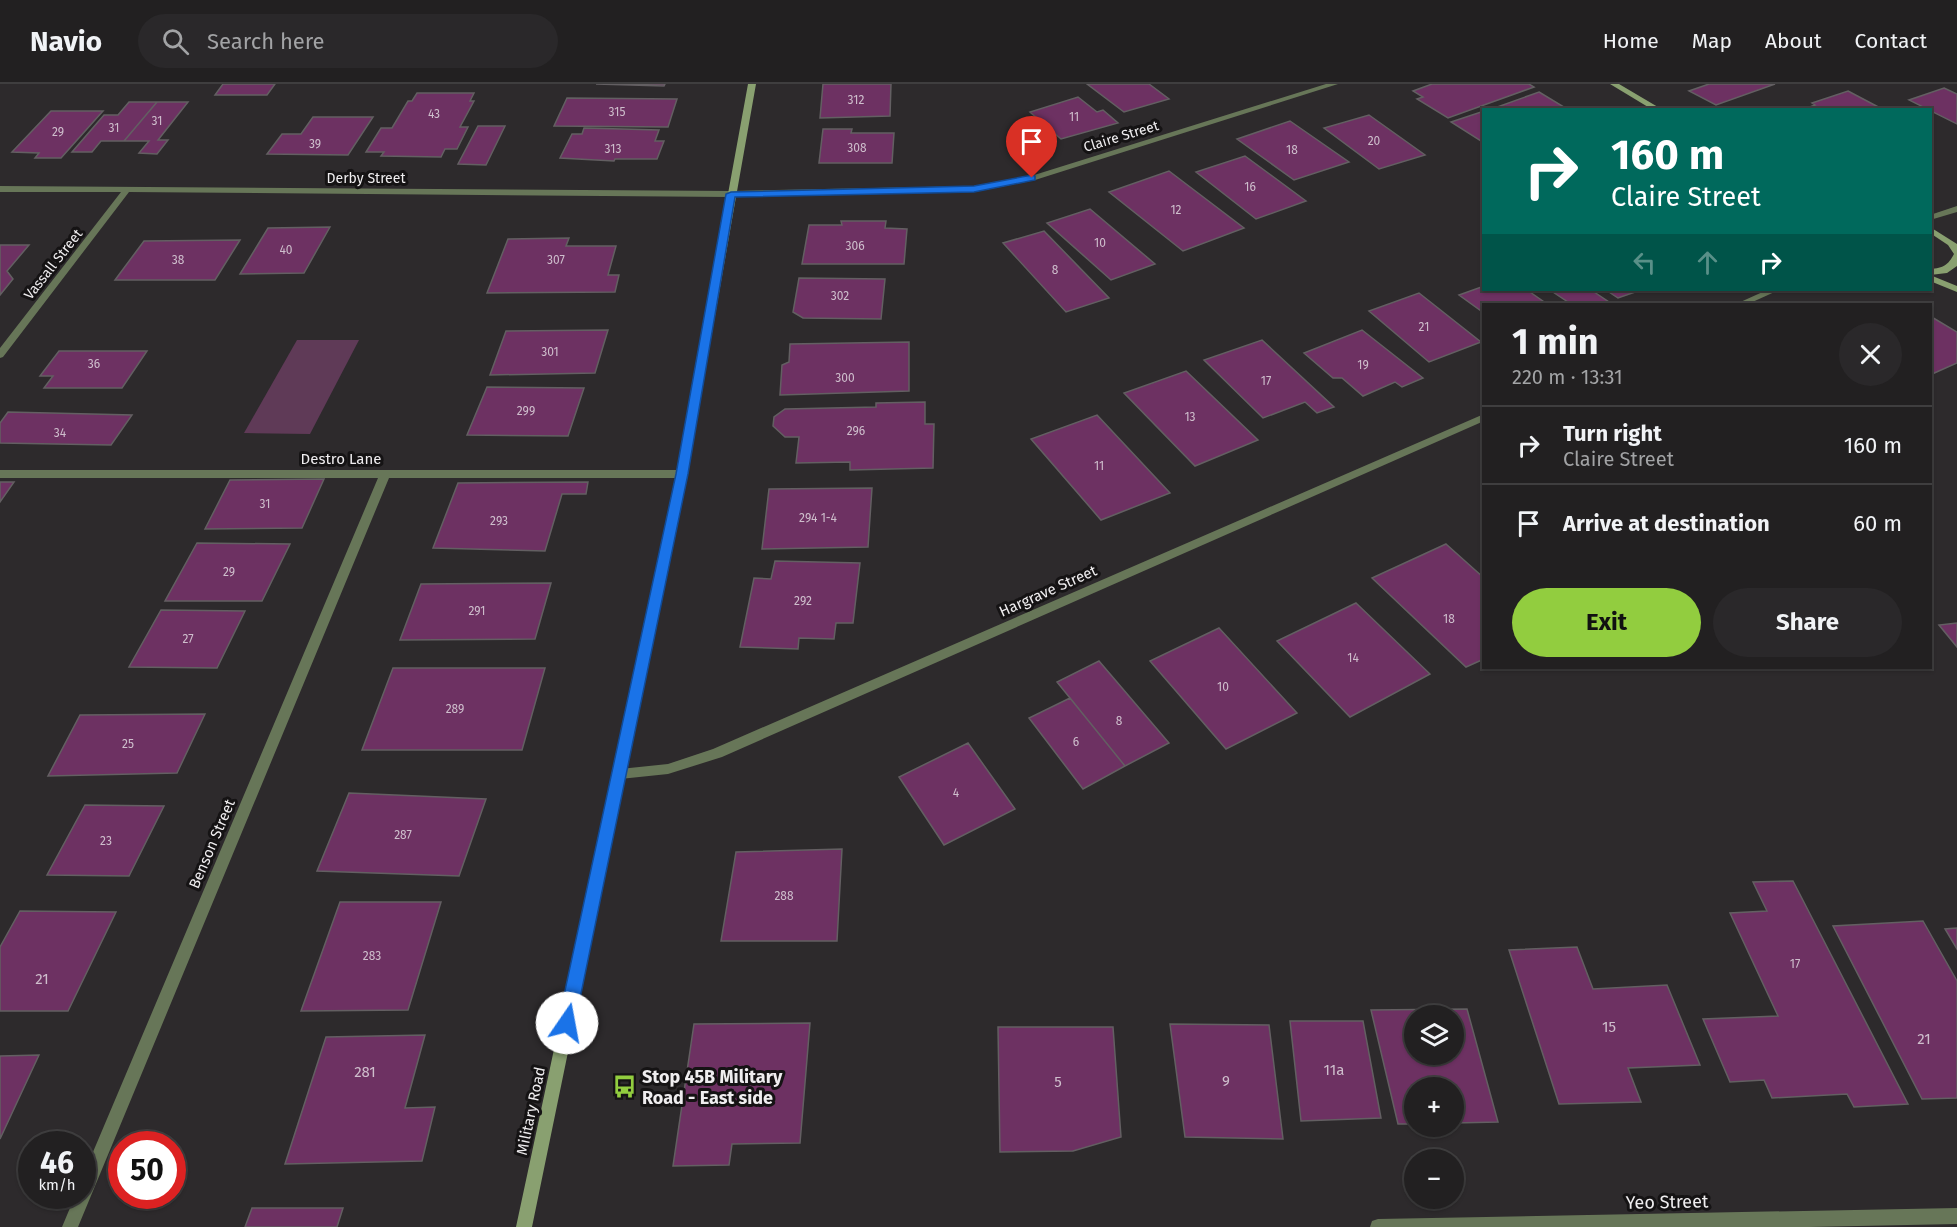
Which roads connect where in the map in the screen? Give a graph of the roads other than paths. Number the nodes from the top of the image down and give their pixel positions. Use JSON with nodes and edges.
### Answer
{"nodes":[{"id":1,"x":752,"y":84,"type":"edge"},
{"id":2,"x":1334,"y":84,"type":"edge"},
{"id":3,"x":1614,"y":84,"type":"edge"},
{"id":4,"x":1656,"y":108,"type":"edge"},
{"id":5,"x":0,"y":189,"type":"edge"},
{"id":6,"x":127,"y":190,"type":"junction"},
{"id":7,"x":731,"y":194,"type":"junction"},
{"id":8,"x":1957,"y":209,"type":"edge"},
{"id":9,"x":1932,"y":217,"type":"edge"},
{"id":10,"x":1932,"y":230,"type":"edge"},
{"id":11,"x":1954,"y":241,"type":"edge"},
{"id":12,"x":1957,"y":254,"type":"edge"},
{"id":13,"x":1957,"y":262,"type":"edge"},
{"id":14,"x":1932,"y":272,"type":"edge"},
{"id":15,"x":1932,"y":279,"type":"edge"},
{"id":16,"x":1957,"y":289,"type":"edge"},
{"id":17,"x":1770,"y":291,"type":"edge"},
{"id":18,"x":1743,"y":303,"type":"edge"},
{"id":19,"x":0,"y":355,"type":"edge"},
{"id":20,"x":1482,"y":418,"type":"edge"},
{"id":21,"x":0,"y":474,"type":"edge"},
{"id":22,"x":385,"y":474,"type":"junction"},
{"id":23,"x":682,"y":474,"type":"junction"},
{"id":24,"x":620,"y":774,"type":"junction"},
{"id":25,"x":1957,"y":1216,"type":"edge"},
{"id":26,"x":69,"y":1227,"type":"edge"},
{"id":27,"x":524,"y":1227,"type":"edge"},
{"id":28,"x":1378,"y":1227,"type":"edge"}],
"edges":[{"from":1,"to":7,"type":"main road","name":"Military Road"},
{"from":2,"to":7,"type":"street","name":"Claire Street"},
{"from":3,"to":4,"type":"main road"},
{"from":5,"to":6,"type":"street","name":"Derby Street"},
{"from":6,"to":7,"type":"street","name":"Derby Street"},
{"from":6,"to":19,"type":"street","name":"Vassall Street"},
{"from":7,"to":23,"type":"main road","name":"Military Road"},
{"from":8,"to":9,"type":"street"},
{"from":10,"to":11,"type":"main road"},
{"from":11,"to":12,"type":"main road"},
{"from":12,"to":13,"type":"main road"},
{"from":13,"to":14,"type":"main road"},
{"from":15,"to":16,"type":"main road"},
{"from":17,"to":18,"type":"street"},
{"from":20,"to":24,"type":"street","name":"Hargrave Street"},
{"from":21,"to":22,"type":"street","name":"Destro Lane"},
{"from":22,"to":23,"type":"street","name":"Destro Lane"},
{"from":22,"to":26,"type":"street","name":"Benson Street"},
{"from":23,"to":24,"type":"main road","name":"Military Road"},
{"from":24,"to":27,"type":"main road","name":"Military Road"},
{"from":25,"to":28,"type":"street","name":"Yeo Street"}]}
